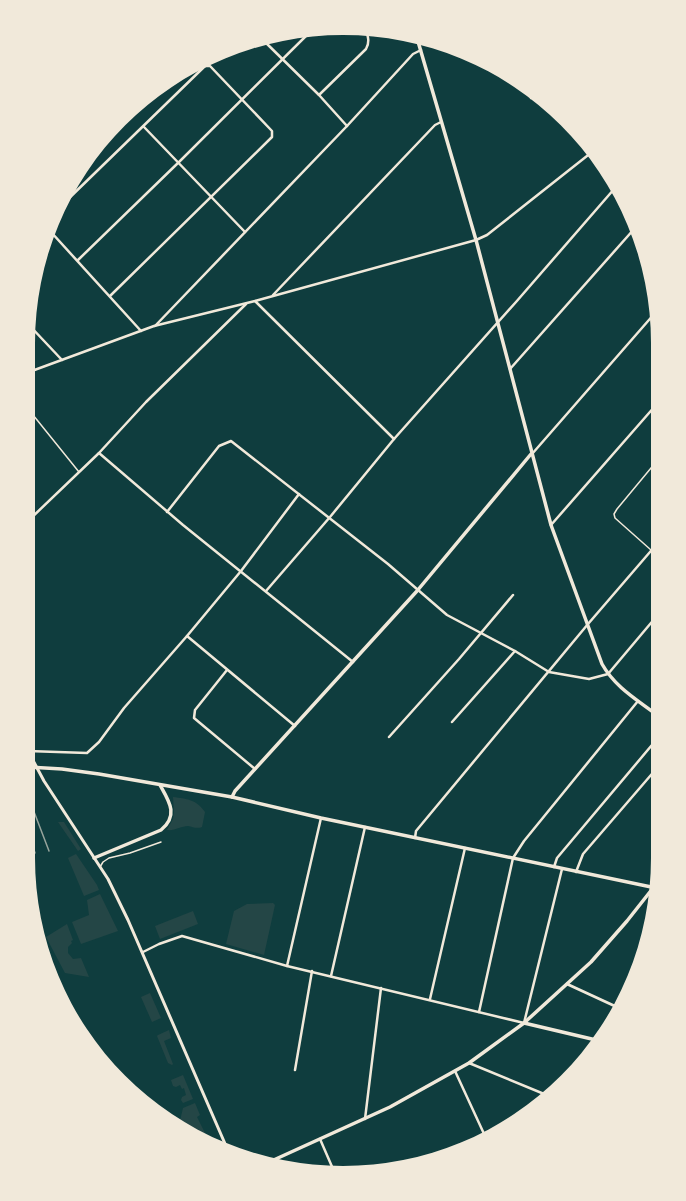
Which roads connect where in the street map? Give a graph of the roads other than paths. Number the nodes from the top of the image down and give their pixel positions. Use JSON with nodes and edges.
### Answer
{"nodes":[{"id":1,"x":368,"y":36,"type":"edge"},
{"id":2,"x":304,"y":38,"type":"edge"},
{"id":3,"x":267,"y":44,"type":"edge"},
{"id":4,"x":419,"y":44,"type":"edge"},
{"id":5,"x":420,"y":50,"type":"junction"},
{"id":6,"x":282,"y":60,"type":"junction"},
{"id":7,"x":209,"y":66,"type":"edge"},
{"id":8,"x":201,"y":70,"type":"edge"},
{"id":9,"x":319,"y":95,"type":"junction"},
{"id":10,"x":242,"y":99,"type":"junction"},
{"id":11,"x":441,"y":122,"type":"junction"},
{"id":12,"x":347,"y":126,"type":"junction"},
{"id":13,"x":144,"y":127,"type":"junction"},
{"id":14,"x":587,"y":156,"type":"edge"},
{"id":15,"x":179,"y":162,"type":"junction"},
{"id":16,"x":612,"y":192,"type":"edge"},
{"id":17,"x":73,"y":194,"type":"edge"},
{"id":18,"x":210,"y":196,"type":"junction"},
{"id":19,"x":245,"y":232,"type":"junction"},
{"id":20,"x":631,"y":233,"type":"edge"},
{"id":21,"x":54,"y":235,"type":"edge"},
{"id":22,"x":476,"y":240,"type":"junction"},
{"id":23,"x":78,"y":260,"type":"junction"},
{"id":24,"x":272,"y":295,"type":"junction"},
{"id":25,"x":110,"y":296,"type":"junction"},
{"id":26,"x":255,"y":301,"type":"junction"},
{"id":27,"x":246,"y":303,"type":"junction"},
{"id":28,"x":650,"y":319,"type":"edge"},
{"id":29,"x":497,"y":323,"type":"junction"},
{"id":30,"x":154,"y":326,"type":"junction"},
{"id":31,"x":141,"y":331,"type":"junction"},
{"id":32,"x":36,"y":332,"type":"edge"},
{"id":33,"x":62,"y":360,"type":"junction"},
{"id":34,"x":510,"y":369,"type":"junction"},
{"id":35,"x":35,"y":370,"type":"edge"},
{"id":36,"x":651,"y":411,"type":"edge"},
{"id":37,"x":35,"y":417,"type":"edge"},
{"id":38,"x":394,"y":439,"type":"junction"},
{"id":39,"x":99,"y":453,"type":"junction"},
{"id":40,"x":531,"y":454,"type":"junction"},
{"id":41,"x":651,"y":468,"type":"edge"},
{"id":42,"x":79,"y":472,"type":"junction"},
{"id":43,"x":299,"y":494,"type":"junction"},
{"id":44,"x":167,"y":512,"type":"junction"},
{"id":45,"x":35,"y":514,"type":"edge"},
{"id":46,"x":330,"y":517,"type":"junction"},
{"id":47,"x":551,"y":525,"type":"junction"},
{"id":48,"x":651,"y":550,"type":"joint"},
{"id":49,"x":241,"y":571,"type":"junction"},
{"id":50,"x":266,"y":591,"type":"junction"},
{"id":51,"x":417,"y":591,"type":"junction"},
{"id":52,"x":513,"y":595,"type":"dead end"},
{"id":53,"x":651,"y":623,"type":"edge"},
{"id":54,"x":588,"y":624,"type":"junction"},
{"id":55,"x":482,"y":633,"type":"junction"},
{"id":56,"x":187,"y":636,"type":"junction"},
{"id":57,"x":514,"y":651,"type":"junction"},
{"id":58,"x":353,"y":662,"type":"junction"},
{"id":59,"x":227,"y":670,"type":"junction"},
{"id":60,"x":549,"y":672,"type":"junction"},
{"id":61,"x":608,"y":674,"type":"junction"},
{"id":62,"x":639,"y":700,"type":"junction"},
{"id":63,"x":651,"y":710,"type":"edge"},
{"id":64,"x":452,"y":722,"type":"dead end"},
{"id":65,"x":295,"y":726,"type":"junction"},
{"id":66,"x":389,"y":737,"type":"dead end"},
{"id":67,"x":651,"y":746,"type":"edge"},
{"id":68,"x":35,"y":751,"type":"edge"},
{"id":69,"x":35,"y":764,"type":"edge"},
{"id":70,"x":35,"y":768,"type":"edge"},
{"id":71,"x":255,"y":769,"type":"junction"},
{"id":72,"x":651,"y":775,"type":"edge"},
{"id":73,"x":158,"y":785,"type":"junction"},
{"id":74,"x":232,"y":797,"type":"junction"},
{"id":75,"x":321,"y":818,"type":"junction"},
{"id":76,"x":366,"y":827,"type":"junction"},
{"id":77,"x":415,"y":838,"type":"junction"},
{"id":78,"x":161,"y":842,"type":"dead end"},
{"id":79,"x":465,"y":848,"type":"junction"},
{"id":80,"x":94,"y":858,"type":"junction"},
{"id":81,"x":513,"y":858,"type":"junction"},
{"id":82,"x":100,"y":867,"type":"junction"},
{"id":83,"x":554,"y":867,"type":"junction"},
{"id":84,"x":562,"y":869,"type":"junction"},
{"id":85,"x":576,"y":872,"type":"junction"},
{"id":86,"x":649,"y":887,"type":"edge"},
{"id":87,"x":648,"y":895,"type":"edge"},
{"id":88,"x":143,"y":952,"type":"junction"},
{"id":89,"x":287,"y":966,"type":"junction"},
{"id":90,"x":312,"y":971,"type":"junction"},
{"id":91,"x":331,"y":976,"type":"junction"},
{"id":92,"x":567,"y":984,"type":"junction"},
{"id":93,"x":382,"y":988,"type":"junction"},
{"id":94,"x":430,"y":999,"type":"junction"},
{"id":95,"x":613,"y":1005,"type":"edge"},
{"id":96,"x":479,"y":1012,"type":"junction"},
{"id":97,"x":524,"y":1023,"type":"junction"},
{"id":98,"x":592,"y":1039,"type":"edge"},
{"id":99,"x":469,"y":1063,"type":"junction"},
{"id":100,"x":295,"y":1070,"type":"dead end"},
{"id":101,"x":455,"y":1071,"type":"junction"},
{"id":102,"x":542,"y":1093,"type":"edge"},
{"id":103,"x":365,"y":1119,"type":"junction"},
{"id":104,"x":483,"y":1132,"type":"edge"},
{"id":105,"x":320,"y":1139,"type":"junction"},
{"id":106,"x":225,"y":1143,"type":"edge"},
{"id":107,"x":276,"y":1159,"type":"edge"},
{"id":108,"x":332,"y":1165,"type":"edge"}],
"edges":[{"from":1,"to":9,"type":"street"},
{"from":2,"to":6,"type":"street"},
{"from":3,"to":6,"type":"street"},
{"from":4,"to":5,"type":"main road"},
{"from":5,"to":11,"type":"main road"},
{"from":5,"to":12,"type":"street"},
{"from":6,"to":9,"type":"street"},
{"from":6,"to":10,"type":"street"},
{"from":7,"to":10,"type":"street"},
{"from":8,"to":13,"type":"street"},
{"from":9,"to":12,"type":"street"},
{"from":10,"to":15,"type":"street"},
{"from":10,"to":18,"type":"street"},
{"from":11,"to":22,"type":"main road"},
{"from":11,"to":24,"type":"street"},
{"from":12,"to":19,"type":"street"},
{"from":13,"to":15,"type":"street"},
{"from":13,"to":17,"type":"street"},
{"from":14,"to":22,"type":"street"},
{"from":15,"to":18,"type":"street"},
{"from":15,"to":23,"type":"street"},
{"from":16,"to":29,"type":"street"},
{"from":18,"to":19,"type":"street"},
{"from":18,"to":25,"type":"street"},
{"from":19,"to":30,"type":"street"},
{"from":20,"to":34,"type":"street"},
{"from":21,"to":23,"type":"street"},
{"from":22,"to":24,"type":"street"},
{"from":22,"to":29,"type":"main road"},
{"from":23,"to":25,"type":"street"},
{"from":24,"to":26,"type":"street"},
{"from":25,"to":31,"type":"street"},
{"from":26,"to":27,"type":"street"},
{"from":26,"to":38,"type":"street"},
{"from":27,"to":30,"type":"street"},
{"from":27,"to":39,"type":"street"},
{"from":28,"to":40,"type":"street"},
{"from":29,"to":34,"type":"main road"},
{"from":29,"to":38,"type":"street"},
{"from":30,"to":31,"type":"street"},
{"from":31,"to":33,"type":"street"},
{"from":32,"to":33,"type":"street"},
{"from":33,"to":35,"type":"street"},
{"from":34,"to":40,"type":"main road"},
{"from":36,"to":47,"type":"street"},
{"from":37,"to":42,"type":"lane"},
{"from":38,"to":46,"type":"street"},
{"from":39,"to":42,"type":"street"},
{"from":39,"to":44,"type":"street"},
{"from":40,"to":47,"type":"main road"},
{"from":40,"to":51,"type":"main road"},
{"from":41,"to":48,"type":"lane"},
{"from":42,"to":45,"type":"street"},
{"from":43,"to":44,"type":"street"},
{"from":43,"to":46,"type":"street"},
{"from":43,"to":49,"type":"street"},
{"from":44,"to":49,"type":"street"},
{"from":46,"to":50,"type":"street"},
{"from":46,"to":51,"type":"street"},
{"from":47,"to":54,"type":"main road"},
{"from":48,"to":54,"type":"street"},
{"from":49,"to":50,"type":"street"},
{"from":49,"to":56,"type":"street"},
{"from":50,"to":58,"type":"street"},
{"from":51,"to":55,"type":"street"},
{"from":51,"to":58,"type":"main road"},
{"from":52,"to":55,"type":"street"},
{"from":53,"to":61,"type":"street"},
{"from":54,"to":60,"type":"street"},
{"from":54,"to":61,"type":"main road"},
{"from":55,"to":57,"type":"street"},
{"from":55,"to":66,"type":"street"},
{"from":56,"to":59,"type":"street"},
{"from":56,"to":68,"type":"street"},
{"from":57,"to":60,"type":"street"},
{"from":57,"to":64,"type":"street"},
{"from":58,"to":65,"type":"main road"},
{"from":59,"to":65,"type":"street"},
{"from":59,"to":71,"type":"street"},
{"from":60,"to":61,"type":"street"},
{"from":60,"to":77,"type":"street"},
{"from":61,"to":62,"type":"main road"},
{"from":62,"to":63,"type":"main road"},
{"from":62,"to":81,"type":"street"},
{"from":65,"to":71,"type":"main road"},
{"from":67,"to":83,"type":"street"},
{"from":69,"to":80,"type":"street"},
{"from":70,"to":73,"type":"main road"},
{"from":71,"to":74,"type":"main road"},
{"from":72,"to":85,"type":"street"},
{"from":73,"to":74,"type":"main road"},
{"from":73,"to":80,"type":"main road"},
{"from":74,"to":75,"type":"main road"},
{"from":75,"to":76,"type":"main road"},
{"from":75,"to":89,"type":"street"},
{"from":76,"to":77,"type":"main road"},
{"from":76,"to":91,"type":"street"},
{"from":77,"to":79,"type":"main road"},
{"from":78,"to":82,"type":"lane"},
{"from":79,"to":81,"type":"main road"},
{"from":79,"to":94,"type":"street"},
{"from":80,"to":82,"type":"street"},
{"from":81,"to":83,"type":"main road"},
{"from":81,"to":96,"type":"street"},
{"from":82,"to":88,"type":"street"},
{"from":83,"to":84,"type":"main road"},
{"from":84,"to":85,"type":"main road"},
{"from":84,"to":97,"type":"street"},
{"from":85,"to":86,"type":"main road"},
{"from":87,"to":92,"type":"main road"},
{"from":88,"to":89,"type":"street"},
{"from":88,"to":106,"type":"street"},
{"from":89,"to":90,"type":"street"},
{"from":90,"to":91,"type":"street"},
{"from":90,"to":100,"type":"street"},
{"from":91,"to":93,"type":"street"},
{"from":92,"to":95,"type":"street"},
{"from":92,"to":97,"type":"main road"},
{"from":93,"to":94,"type":"street"},
{"from":93,"to":103,"type":"street"},
{"from":94,"to":96,"type":"street"},
{"from":96,"to":97,"type":"street"},
{"from":97,"to":98,"type":"main road"},
{"from":97,"to":99,"type":"main road"},
{"from":99,"to":101,"type":"main road"},
{"from":99,"to":102,"type":"street"},
{"from":101,"to":103,"type":"main road"},
{"from":101,"to":104,"type":"street"},
{"from":103,"to":105,"type":"main road"},
{"from":105,"to":107,"type":"main road"},
{"from":105,"to":108,"type":"street"}]}
